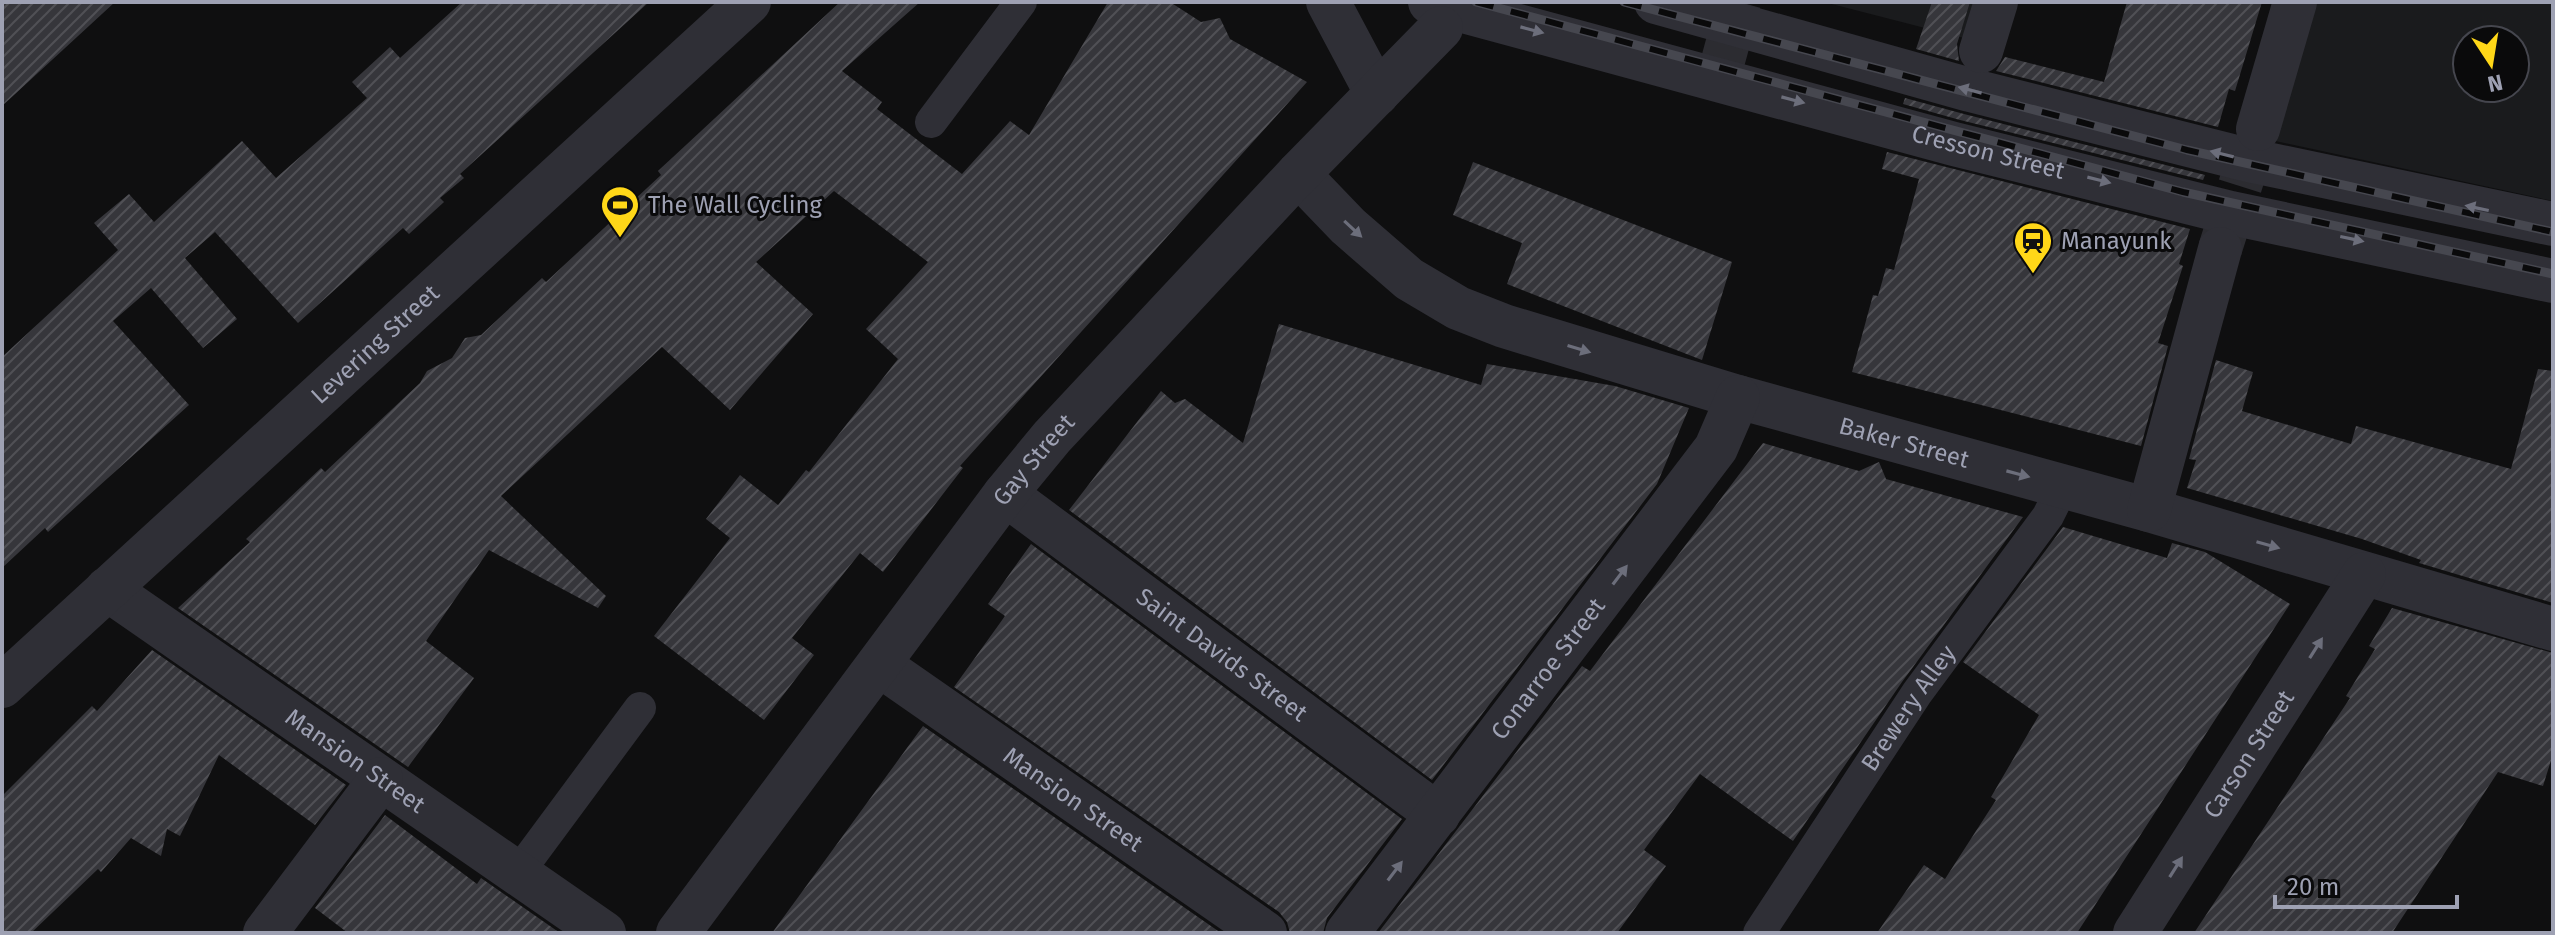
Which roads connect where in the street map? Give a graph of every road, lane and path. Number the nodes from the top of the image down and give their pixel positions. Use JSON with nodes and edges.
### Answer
{"nodes":[{"id":1,"x":749,"y":2,"type":"edge"},
{"id":2,"x":1021,"y":2,"type":"edge"},
{"id":3,"x":1328,"y":2,"type":"edge"},
{"id":4,"x":1656,"y":2,"type":"edge"},
{"id":5,"x":1996,"y":2,"type":"edge"},
{"id":6,"x":2295,"y":2,"type":"edge"},
{"id":7,"x":1436,"y":15,"type":"edge"},
{"id":8,"x":1981,"y":51,"type":"dead end"},
{"id":9,"x":1377,"y":94,"type":"junction"},
{"id":10,"x":931,"y":122,"type":"dead end"},
{"id":11,"x":2258,"y":129,"type":"tunnel mouth"},
{"id":12,"x":1298,"y":174,"type":"junction"},
{"id":13,"x":2553,"y":224,"type":"edge"},
{"id":14,"x":2220,"y":249,"type":"tunnel mouth"},
{"id":15,"x":2553,"y":281,"type":"edge"},
{"id":16,"x":1738,"y":397,"type":"junction"},
{"id":17,"x":2063,"y":486,"type":"junction"},
{"id":18,"x":1005,"y":494,"type":"junction"},
{"id":19,"x":2149,"y":510,"type":"junction"},
{"id":20,"x":2364,"y":574,"type":"junction"},
{"id":21,"x":107,"y":589,"type":"junction"},
{"id":22,"x":2553,"y":629,"type":"edge"},
{"id":23,"x":881,"y":666,"type":"junction"},
{"id":24,"x":2,"y":686,"type":"edge"},
{"id":25,"x":640,"y":708,"type":"dead end"},
{"id":26,"x":381,"y":779,"type":"junction"},
{"id":27,"x":1438,"y":815,"type":"junction"},
{"id":28,"x":518,"y":873,"type":"junction"},
{"id":29,"x":265,"y":933,"type":"edge"},
{"id":30,"x":604,"y":933,"type":"edge"},
{"id":31,"x":678,"y":933,"type":"edge"},
{"id":32,"x":1265,"y":933,"type":"edge"},
{"id":33,"x":1347,"y":933,"type":"edge"},
{"id":34,"x":1759,"y":933,"type":"edge"},
{"id":35,"x":2135,"y":933,"type":"edge"}],
"edges":[{"from":1,"to":21,"type":"street","name":"Levering Street"},
{"from":2,"to":10,"type":"lane"},
{"from":3,"to":9,"type":"street"},
{"from":13,"to":4,"type":"street","one_way":true},
{"from":5,"to":8,"type":"street"},
{"from":6,"to":11,"type":"street"},
{"from":7,"to":9,"type":"street","name":"Gay Street"},
{"from":7,"to":15,"type":"street","name":"Cresson Street","one_way":true},
{"from":9,"to":12,"type":"street","name":"Gay Street"},
{"from":12,"to":16,"type":"street","name":"Baker Street","one_way":true},
{"from":12,"to":18,"type":"street","name":"Gay Street"},
{"from":14,"to":19,"type":"street"},
{"from":16,"to":17,"type":"street","name":"Baker Street","one_way":true},
{"from":27,"to":16,"type":"street","name":"Conarroe Street","one_way":true},
{"from":17,"to":19,"type":"street","name":"Baker Street"},
{"from":17,"to":34,"type":"lane","name":"Brewery Alley"},
{"from":18,"to":23,"type":"street","name":"Gay Street"},
{"from":18,"to":27,"type":"street","name":"Saint Davids Street"},
{"from":19,"to":20,"type":"street","name":"Baker Street","one_way":true},
{"from":20,"to":22,"type":"street","name":"Baker Street"},
{"from":35,"to":20,"type":"street","name":"Carson Street","one_way":true},
{"from":21,"to":24,"type":"street","name":"Levering Street"},
{"from":21,"to":26,"type":"street","name":"Mansion Street"},
{"from":23,"to":31,"type":"street","name":"Gay Street"},
{"from":23,"to":32,"type":"street","name":"Mansion Street"},
{"from":25,"to":28,"type":"lane"},
{"from":26,"to":28,"type":"street","name":"Mansion Street"},
{"from":26,"to":29,"type":"street"},
{"from":33,"to":27,"type":"street","name":"Conarroe Street","one_way":true},
{"from":28,"to":30,"type":"street","name":"Mansion Street"}]}
